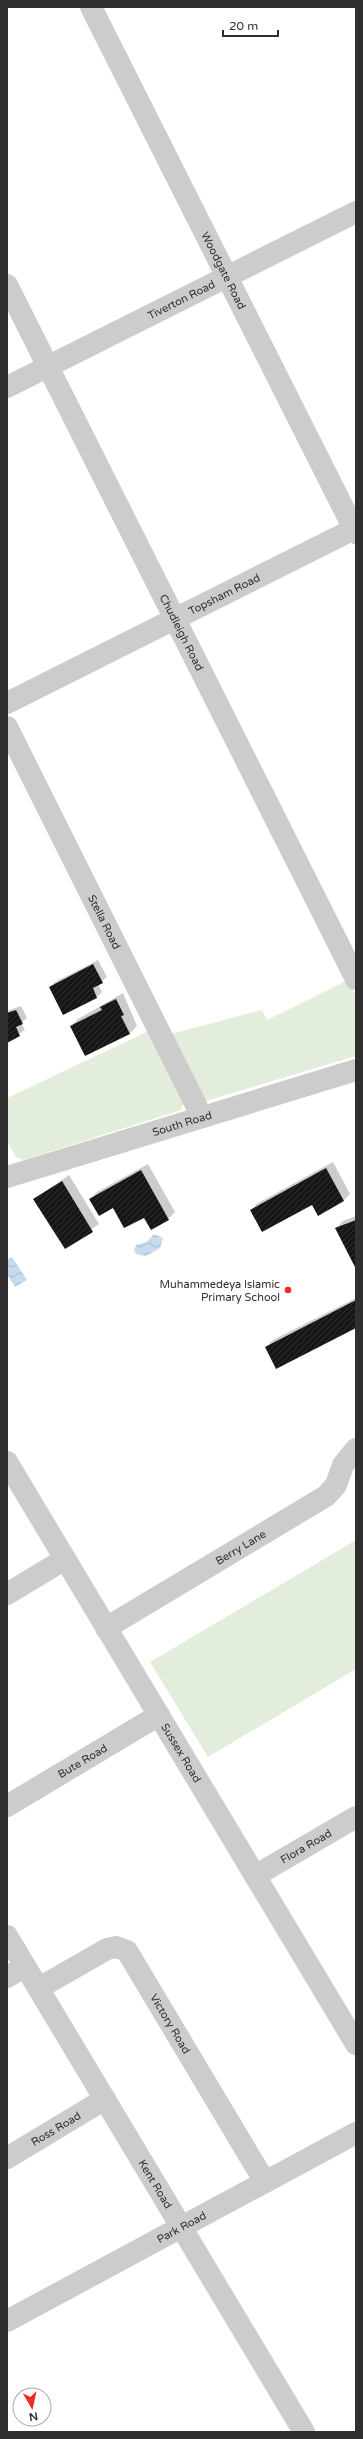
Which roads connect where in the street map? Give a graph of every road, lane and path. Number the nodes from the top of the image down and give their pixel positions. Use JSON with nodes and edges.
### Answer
{"nodes":[{"id":1,"x":91,"y":7,"type":"edge"},
{"id":2,"x":356,"y":212,"type":"edge"},
{"id":3,"x":226,"y":277,"type":"junction"},
{"id":4,"x":7,"y":285,"type":"edge"},
{"id":5,"x":47,"y":366,"type":"junction"},
{"id":6,"x":7,"y":387,"type":"edge"},
{"id":7,"x":355,"y":530,"type":"edge"},
{"id":8,"x":175,"y":619,"type":"junction"},
{"id":9,"x":7,"y":703,"type":"edge"},
{"id":10,"x":7,"y":727,"type":"edge"},
{"id":11,"x":356,"y":979,"type":"edge"},
{"id":12,"x":356,"y":1070,"type":"edge"},
{"id":13,"x":202,"y":1117,"type":"junction"},
{"id":14,"x":8,"y":1174,"type":"edge"},
{"id":15,"x":356,"y":1449,"type":"edge"},
{"id":16,"x":7,"y":1462,"type":"edge"},
{"id":17,"x":65,"y":1559,"type":"junction"},
{"id":18,"x":7,"y":1594,"type":"edge"},
{"id":19,"x":106,"y":1628,"type":"junction"},
{"id":20,"x":159,"y":1715,"type":"junction"},
{"id":21,"x":7,"y":1806,"type":"edge"},
{"id":22,"x":356,"y":1816,"type":"edge"},
{"id":23,"x":255,"y":1876,"type":"junction"},
{"id":24,"x":7,"y":1936,"type":"edge"},
{"id":25,"x":16,"y":1972,"type":"edge"},
{"id":26,"x":39,"y":1988,"type":"junction"},
{"id":27,"x":356,"y":2044,"type":"edge"},
{"id":28,"x":105,"y":2099,"type":"junction"},
{"id":29,"x":356,"y":2133,"type":"edge"},
{"id":30,"x":7,"y":2158,"type":"edge"},
{"id":31,"x":265,"y":2182,"type":"junction"},
{"id":32,"x":182,"y":2227,"type":"junction"},
{"id":33,"x":7,"y":2321,"type":"edge"},
{"id":34,"x":304,"y":2432,"type":"edge"}],
"edges":[{"from":1,"to":3,"type":"street","name":"Woodgate Road"},
{"from":2,"to":3,"type":"street","name":"Tiverton Road"},
{"from":3,"to":5,"type":"street","name":"Tiverton Road"},
{"from":3,"to":7,"type":"street","name":"Woodgate Road"},
{"from":4,"to":5,"type":"street","name":"Chudleigh Road"},
{"from":5,"to":6,"type":"street","name":"Tiverton Road"},
{"from":5,"to":8,"type":"street","name":"Chudleigh Road"},
{"from":7,"to":8,"type":"street","name":"Topsham Road"},
{"from":8,"to":9,"type":"street","name":"Topsham Road"},
{"from":8,"to":11,"type":"street","name":"Chudleigh Road"},
{"from":10,"to":13,"type":"street","name":"Stella Road"},
{"from":12,"to":13,"type":"street","name":"South Road"},
{"from":13,"to":14,"type":"street","name":"South Road"},
{"from":15,"to":19,"type":"street","name":"Berry Lane"},
{"from":16,"to":17,"type":"street","name":"Sussex Road"},
{"from":17,"to":18,"type":"street"},
{"from":17,"to":19,"type":"street","name":"Sussex Road"},
{"from":19,"to":20,"type":"street","name":"Sussex Road"},
{"from":20,"to":21,"type":"street","name":"Bute Road"},
{"from":20,"to":23,"type":"street","name":"Sussex Road"},
{"from":22,"to":23,"type":"street","name":"Flora Road"},
{"from":23,"to":27,"type":"street","name":"Sussex Road"},
{"from":24,"to":25,"type":"street","name":"Kent Road"},
{"from":25,"to":26,"type":"street","name":"Kent Road"},
{"from":26,"to":28,"type":"street","name":"Kent Road"},
{"from":26,"to":31,"type":"street","name":"Victory Road"},
{"from":28,"to":30,"type":"street","name":"Ross Road"},
{"from":28,"to":32,"type":"street","name":"Kent Road"},
{"from":29,"to":31,"type":"street","name":"Park Road"},
{"from":31,"to":32,"type":"street","name":"Park Road"},
{"from":32,"to":33,"type":"street","name":"Park Road"},
{"from":32,"to":34,"type":"street","name":"Kent Road"}]}
